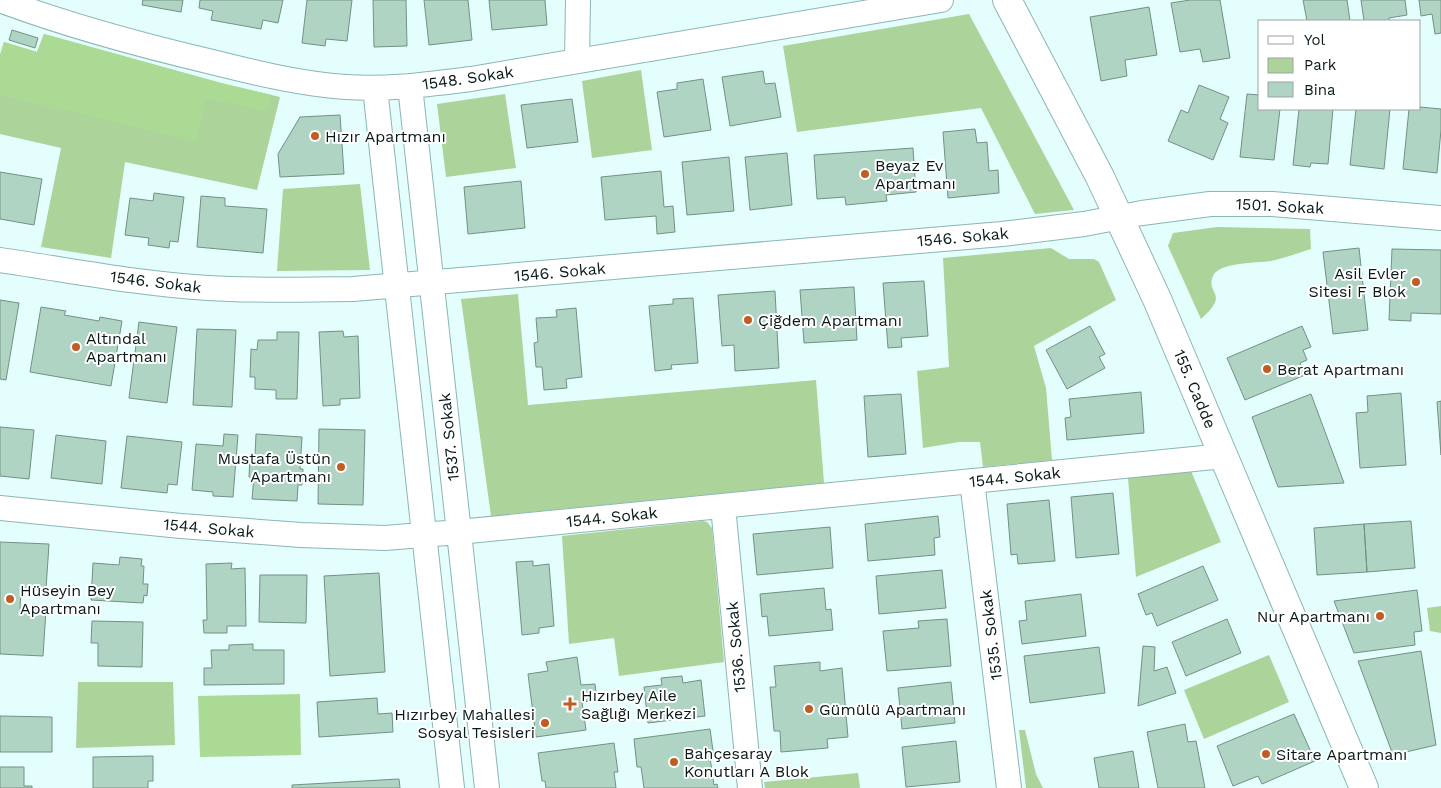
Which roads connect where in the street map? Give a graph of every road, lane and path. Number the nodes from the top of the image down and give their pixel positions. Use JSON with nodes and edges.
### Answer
{"nodes":[{"id":1,"x":0,"y":0,"type":"edge"},
{"id":2,"x":578,"y":0,"type":"edge"},
{"id":3,"x":941,"y":0,"type":"edge"},
{"id":4,"x":1007,"y":0,"type":"edge"},
{"id":5,"x":577,"y":62,"type":"junction"},
{"id":6,"x":410,"y":86,"type":"junction"},
{"id":7,"x":375,"y":88,"type":"junction"},
{"id":8,"x":1120,"y":218,"type":"junction"},
{"id":9,"x":1441,"y":218,"type":"edge"},
{"id":10,"x":0,"y":260,"type":"edge"},
{"id":11,"x":432,"y":283,"type":"junction"},
{"id":12,"x":396,"y":286,"type":"junction"},
{"id":13,"x":1224,"y":456,"type":"junction"},
{"id":14,"x":972,"y":481,"type":"junction"},
{"id":15,"x":723,"y":506,"type":"junction"},
{"id":16,"x":0,"y":508,"type":"edge"},
{"id":17,"x":459,"y":532,"type":"junction"},
{"id":18,"x":424,"y":535,"type":"junction"},
{"id":19,"x":452,"y":788,"type":"edge"},
{"id":20,"x":487,"y":788,"type":"edge"},
{"id":21,"x":750,"y":788,"type":"edge"},
{"id":22,"x":1009,"y":788,"type":"edge"},
{"id":23,"x":1364,"y":788,"type":"edge"}],
"edges":[{"from":1,"to":7,"type":"street","name":"1548. Sokak"},
{"from":2,"to":5,"type":"street"},
{"from":3,"to":5,"type":"street","name":"1548. Sokak"},
{"from":4,"to":8,"type":"street","name":"155. Cadde"},
{"from":5,"to":6,"type":"street","name":"1548. Sokak"},
{"from":6,"to":7,"type":"street","name":"1548. Sokak"},
{"from":6,"to":11,"type":"street","name":"1537. Sokak"},
{"from":7,"to":12,"type":"street"},
{"from":8,"to":9,"type":"street","name":"1501. Sokak"},
{"from":8,"to":11,"type":"street","name":"1546. Sokak"},
{"from":8,"to":13,"type":"street","name":"155. Cadde"},
{"from":10,"to":12,"type":"street","name":"1546. Sokak"},
{"from":11,"to":12,"type":"street","name":"1546. Sokak"},
{"from":11,"to":17,"type":"street","name":"1537. Sokak"},
{"from":12,"to":18,"type":"street"},
{"from":13,"to":14,"type":"street","name":"1544. Sokak"},
{"from":13,"to":23,"type":"street","name":"155. Cadde"},
{"from":14,"to":15,"type":"street","name":"1544. Sokak"},
{"from":14,"to":22,"type":"street","name":"1535. Sokak"},
{"from":15,"to":17,"type":"street","name":"1544. Sokak"},
{"from":15,"to":21,"type":"street","name":"1536. Sokak"},
{"from":16,"to":18,"type":"street","name":"1544. Sokak"},
{"from":17,"to":18,"type":"street","name":"1544. Sokak"},
{"from":17,"to":20,"type":"street","name":"1537. Sokak"},
{"from":18,"to":19,"type":"street"}]}
